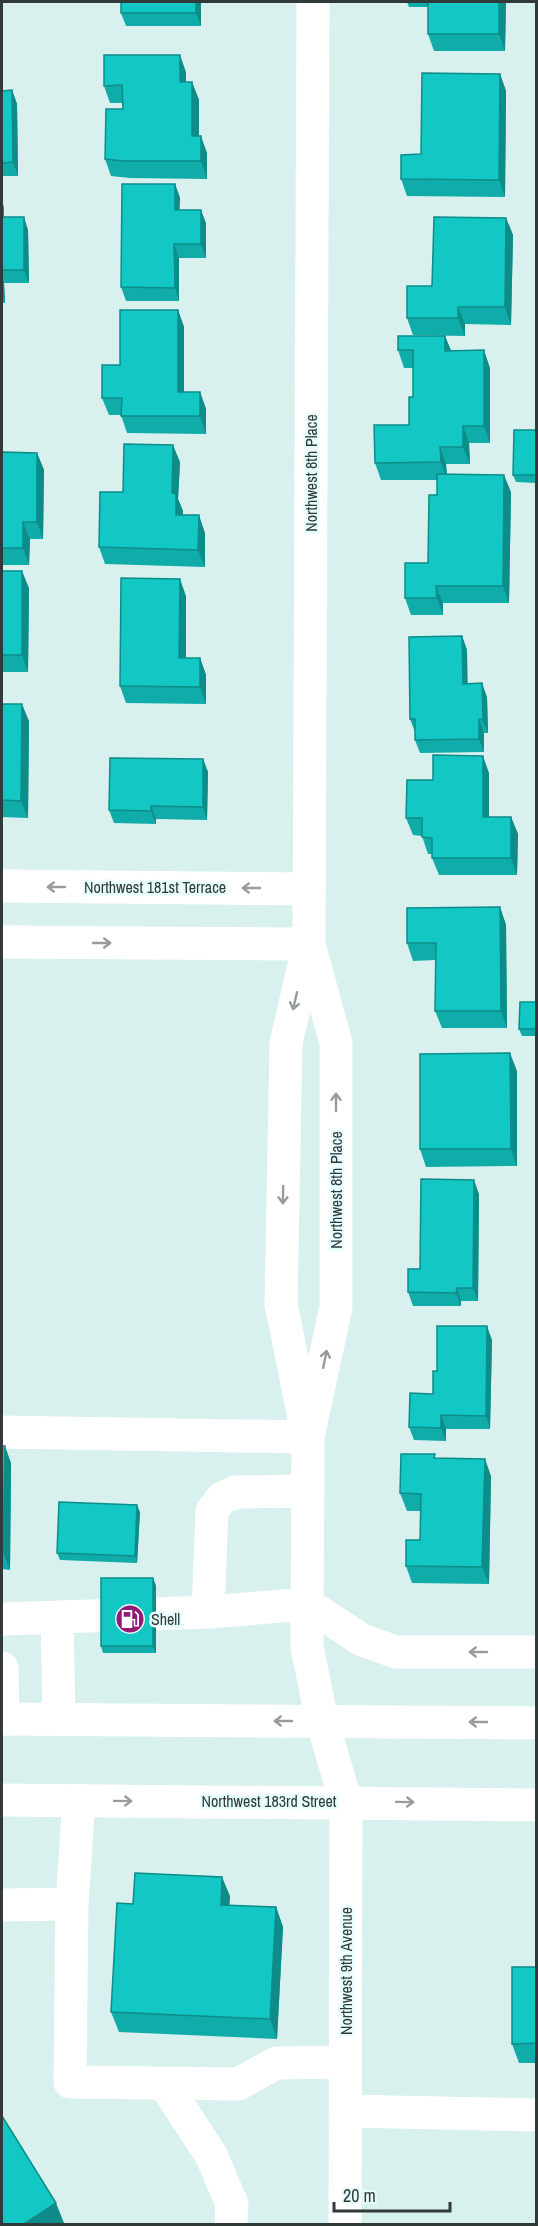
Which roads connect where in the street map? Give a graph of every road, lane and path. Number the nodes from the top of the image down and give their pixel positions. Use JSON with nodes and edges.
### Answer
{"nodes":[{"id":1,"x":313,"y":2,"type":"edge"},
{"id":2,"x":2,"y":886,"type":"edge"},
{"id":3,"x":309,"y":889,"type":"junction"},
{"id":4,"x":2,"y":942,"type":"edge"},
{"id":5,"x":309,"y":944,"type":"junction"},
{"id":6,"x":2,"y":1432,"type":"edge"},
{"id":7,"x":308,"y":1437,"type":"junction"},
{"id":8,"x":307,"y":1491,"type":"junction"},
{"id":9,"x":307,"y":1604,"type":"junction"},
{"id":10,"x":208,"y":1612,"type":"junction"},
{"id":11,"x":57,"y":1617,"type":"junction"},
{"id":12,"x":2,"y":1619,"type":"edge"},
{"id":13,"x":537,"y":1652,"type":"edge"},
{"id":14,"x":2,"y":1668,"type":"edge"},
{"id":15,"x":2,"y":1719,"type":"edge"},
{"id":16,"x":59,"y":1719,"type":"junction"},
{"id":17,"x":322,"y":1721,"type":"junction"},
{"id":18,"x":537,"y":1723,"type":"edge"},
{"id":19,"x":2,"y":1800,"type":"edge"},
{"id":20,"x":79,"y":1800,"type":"junction"},
{"id":21,"x":346,"y":1802,"type":"junction"},
{"id":22,"x":537,"y":1805,"type":"edge"},
{"id":23,"x":72,"y":1904,"type":"junction"},
{"id":24,"x":2,"y":1905,"type":"edge"},
{"id":25,"x":345,"y":2062,"type":"junction"},
{"id":26,"x":164,"y":2083,"type":"junction"},
{"id":27,"x":346,"y":2112,"type":"junction"},
{"id":28,"x":537,"y":2115,"type":"edge"},
{"id":29,"x":231,"y":2224,"type":"edge"},
{"id":30,"x":345,"y":2224,"type":"edge"}],
"edges":[{"from":1,"to":3,"type":"street","name":"Northwest 8th Place"},
{"from":3,"to":2,"type":"street","name":"Northwest 181st Terrace","one_way":true},
{"from":3,"to":5,"type":"street","name":"Northwest 8th Place"},
{"from":4,"to":5,"type":"street","one_way":true},
{"from":5,"to":7,"type":"street","name":"Northwest 8th Place","one_way":true},
{"from":7,"to":5,"type":"street","name":"Northwest 8th Place","one_way":true},
{"from":6,"to":7,"type":"street"},
{"from":7,"to":8,"type":"street","name":"Northwest 8th Place"},
{"from":8,"to":9,"type":"street","name":"Northwest 8th Place"},
{"from":8,"to":10,"type":"street"},
{"from":9,"to":10,"type":"street"},
{"from":13,"to":9,"type":"street","one_way":true},
{"from":9,"to":17,"type":"street","name":"Northwest 8th Place"},
{"from":10,"to":11,"type":"street"},
{"from":11,"to":12,"type":"street"},
{"from":11,"to":16,"type":"street"},
{"from":14,"to":15,"type":"street"},
{"from":15,"to":16,"type":"street"},
{"from":17,"to":16,"type":"street","one_way":true},
{"from":18,"to":17,"type":"street","one_way":true},
{"from":17,"to":21,"type":"street","name":"Northwest 9th Avenue"},
{"from":19,"to":20,"type":"street","name":"Northwest 183rd Street"},
{"from":20,"to":21,"type":"street","name":"Northwest 183rd Street","one_way":true},
{"from":20,"to":23,"type":"street"},
{"from":21,"to":22,"type":"street","name":"Northwest 183rd Street","one_way":true},
{"from":21,"to":25,"type":"street","name":"Northwest 9th Avenue"},
{"from":23,"to":24,"type":"street"},
{"from":23,"to":26,"type":"street"},
{"from":25,"to":26,"type":"street"},
{"from":25,"to":27,"type":"street","name":"Northwest 9th Avenue"},
{"from":26,"to":29,"type":"street"},
{"from":27,"to":28,"type":"street"},
{"from":27,"to":30,"type":"street","name":"Northwest 9th Avenue"}]}
